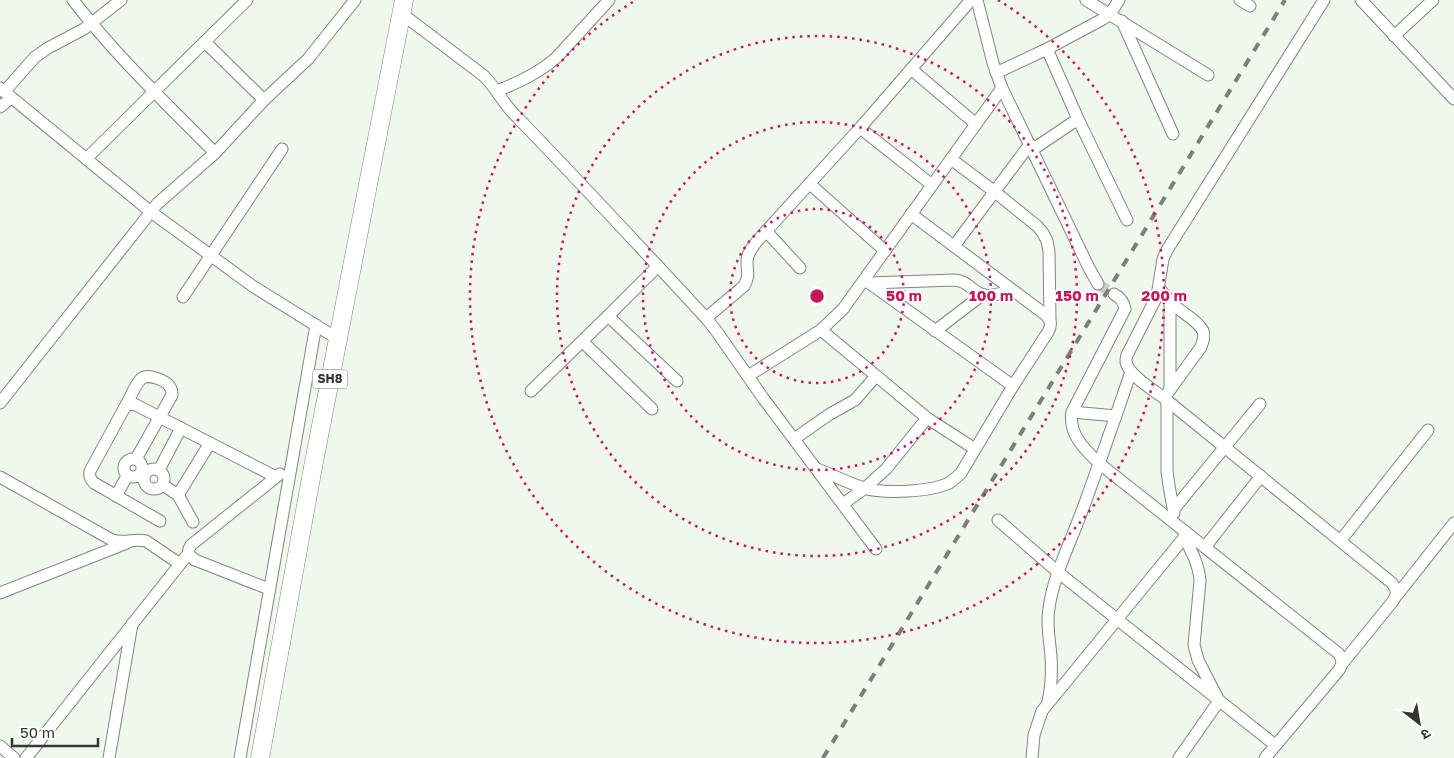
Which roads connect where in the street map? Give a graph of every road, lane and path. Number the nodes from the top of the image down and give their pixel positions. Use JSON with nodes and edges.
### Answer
{"nodes":[{"id":1,"x":73,"y":0,"type":"edge"},
{"id":2,"x":122,"y":0,"type":"edge"},
{"id":3,"x":247,"y":0,"type":"edge"},
{"id":4,"x":355,"y":0,"type":"edge"},
{"id":5,"x":609,"y":0,"type":"edge"},
{"id":6,"x":971,"y":0,"type":"edge"},
{"id":7,"x":977,"y":0,"type":"edge"},
{"id":8,"x":1086,"y":0,"type":"edge"},
{"id":9,"x":1119,"y":0,"type":"edge"},
{"id":10,"x":1324,"y":0,"type":"edge"},
{"id":11,"x":1361,"y":0,"type":"edge"},
{"id":12,"x":1433,"y":0,"type":"edge"},
{"id":13,"x":403,"y":6,"type":"edge"},
{"id":14,"x":1110,"y":14,"type":"junction"},
{"id":15,"x":1122,"y":21,"type":"junction"},
{"id":16,"x":91,"y":24,"type":"junction"},
{"id":17,"x":1394,"y":36,"type":"junction"},
{"id":18,"x":204,"y":42,"type":"junction"},
{"id":19,"x":1047,"y":49,"type":"junction"},
{"id":20,"x":911,"y":69,"type":"junction"},
{"id":21,"x":996,"y":73,"type":"junction"},
{"id":22,"x":1208,"y":75,"type":"dead end"},
{"id":23,"x":1002,"y":88,"type":"junction"},
{"id":24,"x":154,"y":91,"type":"junction"},
{"id":25,"x":497,"y":91,"type":"junction"},
{"id":26,"x":5,"y":93,"type":"edge"},
{"id":27,"x":1454,"y":99,"type":"edge"},
{"id":28,"x":264,"y":100,"type":"junction"},
{"id":29,"x":0,"y":107,"type":"edge"},
{"id":30,"x":1078,"y":119,"type":"junction"},
{"id":31,"x":976,"y":124,"type":"junction"},
{"id":32,"x":860,"y":128,"type":"junction"},
{"id":33,"x":1173,"y":134,"type":"dead end"},
{"id":34,"x":1031,"y":147,"type":"junction"},
{"id":35,"x":282,"y":149,"type":"dead end"},
{"id":36,"x":215,"y":153,"type":"junction"},
{"id":37,"x":86,"y":159,"type":"junction"},
{"id":38,"x":950,"y":159,"type":"junction"},
{"id":39,"x":810,"y":184,"type":"junction"},
{"id":40,"x":932,"y":185,"type":"junction"},
{"id":41,"x":995,"y":192,"type":"junction"},
{"id":42,"x":151,"y":212,"type":"junction"},
{"id":43,"x":911,"y":214,"type":"junction"},
{"id":44,"x":1127,"y":220,"type":"dead end"},
{"id":45,"x":766,"y":231,"type":"junction"},
{"id":46,"x":954,"y":246,"type":"junction"},
{"id":47,"x":885,"y":251,"type":"junction"},
{"id":48,"x":211,"y":256,"type":"junction"},
{"id":49,"x":658,"y":266,"type":"junction"},
{"id":50,"x":800,"y":268,"type":"dead end"},
{"id":51,"x":868,"y":282,"type":"junction"},
{"id":52,"x":1098,"y":284,"type":"tunnel mouth"},
{"id":53,"x":1159,"y":288,"type":"junction"},
{"id":54,"x":1012,"y":290,"type":"junction"},
{"id":55,"x":1114,"y":294,"type":"tunnel mouth"},
{"id":56,"x":982,"y":295,"type":"junction"},
{"id":57,"x":183,"y":297,"type":"dead end"},
{"id":58,"x":1170,"y":301,"type":"junction"},
{"id":59,"x":608,"y":316,"type":"junction"},
{"id":60,"x":706,"y":318,"type":"junction"},
{"id":61,"x":1050,"y":320,"type":"junction"},
{"id":62,"x":316,"y":325,"type":"junction"},
{"id":63,"x":821,"y":330,"type":"junction"},
{"id":64,"x":935,"y":331,"type":"junction"},
{"id":65,"x":338,"y":339,"type":"junction"},
{"id":66,"x":583,"y":342,"type":"junction"},
{"id":67,"x":1131,"y":372,"type":"junction"},
{"id":68,"x":748,"y":376,"type":"junction"},
{"id":69,"x":876,"y":376,"type":"junction"},
{"id":70,"x":677,"y":381,"type":"dead end"},
{"id":71,"x":1013,"y":386,"type":"junction"},
{"id":72,"x":532,"y":391,"type":"dead end"},
{"id":73,"x":1167,"y":396,"type":"junction"},
{"id":74,"x":0,"y":403,"type":"edge"},
{"id":75,"x":1260,"y":404,"type":"dead end"},
{"id":76,"x":126,"y":405,"type":"junction"},
{"id":77,"x":652,"y":409,"type":"dead end"},
{"id":78,"x":1072,"y":412,"type":"junction"},
{"id":79,"x":1116,"y":416,"type":"junction"},
{"id":80,"x":160,"y":417,"type":"junction"},
{"id":81,"x":927,"y":418,"type":"junction"},
{"id":82,"x":181,"y":428,"type":"junction"},
{"id":83,"x":1428,"y":430,"type":"dead end"},
{"id":84,"x":794,"y":439,"type":"junction"},
{"id":85,"x":210,"y":443,"type":"junction"},
{"id":86,"x":1224,"y":446,"type":"junction"},
{"id":87,"x":975,"y":449,"type":"junction"},
{"id":88,"x":1100,"y":464,"type":"junction"},
{"id":89,"x":291,"y":465,"type":"junction"},
{"id":90,"x":816,"y":469,"type":"junction"},
{"id":91,"x":159,"y":470,"type":"junction"},
{"id":92,"x":1261,"y":476,"type":"junction"},
{"id":93,"x":0,"y":477,"type":"edge"},
{"id":94,"x":276,"y":477,"type":"junction"},
{"id":95,"x":163,"y":485,"type":"junction"},
{"id":96,"x":866,"y":488,"type":"junction"},
{"id":97,"x":178,"y":495,"type":"junction"},
{"id":98,"x":116,"y":496,"type":"junction"},
{"id":99,"x":843,"y":504,"type":"junction"},
{"id":100,"x":1174,"y":510,"type":"junction"},
{"id":101,"x":998,"y":520,"type":"dead end"},
{"id":102,"x":160,"y":522,"type":"dead end"},
{"id":103,"x":193,"y":522,"type":"dead end"},
{"id":104,"x":1454,"y":523,"type":"edge"},
{"id":105,"x":1177,"y":526,"type":"junction"},
{"id":106,"x":1186,"y":536,"type":"junction"},
{"id":107,"x":1341,"y":540,"type":"junction"},
{"id":108,"x":128,"y":542,"type":"junction"},
{"id":109,"x":1205,"y":547,"type":"junction"},
{"id":110,"x":876,"y":549,"type":"dead end"},
{"id":111,"x":188,"y":554,"type":"junction"},
{"id":112,"x":180,"y":564,"type":"junction"},
{"id":113,"x":1059,"y":573,"type":"junction"},
{"id":114,"x":269,"y":589,"type":"junction"},
{"id":115,"x":0,"y":593,"type":"edge"},
{"id":116,"x":1397,"y":595,"type":"junction"},
{"id":117,"x":1118,"y":619,"type":"junction"},
{"id":118,"x":132,"y":623,"type":"junction"},
{"id":119,"x":1342,"y":664,"type":"junction"},
{"id":120,"x":1048,"y":702,"type":"junction"},
{"id":121,"x":1220,"y":702,"type":"junction"},
{"id":122,"x":1275,"y":745,"type":"junction"},
{"id":123,"x":0,"y":746,"type":"edge"},
{"id":124,"x":14,"y":758,"type":"edge"},
{"id":125,"x":26,"y":758,"type":"edge"},
{"id":126,"x":110,"y":758,"type":"edge"},
{"id":127,"x":240,"y":758,"type":"edge"},
{"id":128,"x":260,"y":758,"type":"edge"},
{"id":129,"x":1032,"y":758,"type":"edge"},
{"id":130,"x":1179,"y":758,"type":"edge"},
{"id":131,"x":1265,"y":758,"type":"edge"}],
"edges":[{"from":1,"to":16,"type":"street"},
{"from":2,"to":16,"type":"street"},
{"from":3,"to":18,"type":"street"},
{"from":4,"to":28,"type":"street"},
{"from":5,"to":25,"type":"street"},
{"from":6,"to":20,"type":"street"},
{"from":7,"to":21,"type":"street"},
{"from":8,"to":14,"type":"street"},
{"from":9,"to":14,"type":"street"},
{"from":10,"to":53,"type":"street"},
{"from":11,"to":17,"type":"street"},
{"from":12,"to":17,"type":"street"},
{"from":13,"to":25,"type":"street"},
{"from":13,"to":65,"type":"main road","number":"SH8"},
{"from":14,"to":15,"type":"street"},
{"from":14,"to":19,"type":"street"},
{"from":15,"to":22,"type":"street"},
{"from":15,"to":33,"type":"street"},
{"from":16,"to":24,"type":"street"},
{"from":16,"to":26,"type":"street"},
{"from":17,"to":27,"type":"street"},
{"from":18,"to":24,"type":"street"},
{"from":18,"to":28,"type":"street"},
{"from":19,"to":21,"type":"street"},
{"from":19,"to":30,"type":"street"},
{"from":20,"to":31,"type":"street"},
{"from":20,"to":32,"type":"street"},
{"from":21,"to":23,"type":"street"},
{"from":23,"to":31,"type":"street"},
{"from":23,"to":34,"type":"street"},
{"from":24,"to":36,"type":"street"},
{"from":24,"to":37,"type":"street"},
{"from":25,"to":49,"type":"street"},
{"from":26,"to":29,"type":"street"},
{"from":26,"to":37,"type":"street"},
{"from":28,"to":36,"type":"street"},
{"from":30,"to":34,"type":"street"},
{"from":30,"to":44,"type":"street"},
{"from":31,"to":38,"type":"street"},
{"from":32,"to":39,"type":"street"},
{"from":32,"to":40,"type":"street"},
{"from":34,"to":41,"type":"street"},
{"from":34,"to":52,"type":"street"},
{"from":35,"to":48,"type":"street"},
{"from":36,"to":42,"type":"street"},
{"from":37,"to":42,"type":"street"},
{"from":38,"to":40,"type":"street"},
{"from":38,"to":41,"type":"street"},
{"from":39,"to":45,"type":"street"},
{"from":39,"to":47,"type":"street"},
{"from":40,"to":43,"type":"street"},
{"from":41,"to":46,"type":"street"},
{"from":41,"to":61,"type":"street"},
{"from":42,"to":48,"type":"street"},
{"from":42,"to":74,"type":"street"},
{"from":43,"to":46,"type":"street"},
{"from":43,"to":47,"type":"street"},
{"from":45,"to":50,"type":"street"},
{"from":45,"to":60,"type":"street"},
{"from":46,"to":54,"type":"street"},
{"from":47,"to":51,"type":"street"},
{"from":48,"to":57,"type":"street"},
{"from":48,"to":62,"type":"street"},
{"from":49,"to":59,"type":"street"},
{"from":49,"to":60,"type":"street"},
{"from":51,"to":56,"type":"street"},
{"from":51,"to":63,"type":"street"},
{"from":51,"to":64,"type":"street"},
{"from":53,"to":58,"type":"street"},
{"from":53,"to":67,"type":"street"},
{"from":54,"to":56,"type":"street"},
{"from":54,"to":61,"type":"street"},
{"from":55,"to":78,"type":"street"},
{"from":56,"to":64,"type":"street"},
{"from":58,"to":73,"type":"street"},
{"from":58,"to":73,"type":"street"},
{"from":59,"to":66,"type":"street"},
{"from":59,"to":70,"type":"street"},
{"from":60,"to":68,"type":"street"},
{"from":61,"to":71,"type":"street"},
{"from":62,"to":65,"type":"street"},
{"from":62,"to":89,"type":"street"},
{"from":63,"to":68,"type":"street"},
{"from":63,"to":69,"type":"street"},
{"from":64,"to":71,"type":"street"},
{"from":65,"to":128,"type":"main road","number":"SH8"},
{"from":66,"to":72,"type":"street"},
{"from":66,"to":77,"type":"street"},
{"from":67,"to":73,"type":"street"},
{"from":67,"to":79,"type":"street"},
{"from":68,"to":84,"type":"street"},
{"from":69,"to":81,"type":"street"},
{"from":69,"to":84,"type":"street"},
{"from":71,"to":87,"type":"street"},
{"from":73,"to":86,"type":"street"},
{"from":73,"to":100,"type":"street"},
{"from":75,"to":86,"type":"street"},
{"from":76,"to":80,"type":"street"},
{"from":76,"to":80,"type":"street"},
{"from":76,"to":98,"type":"street"},
{"from":78,"to":79,"type":"street"},
{"from":78,"to":88,"type":"street"},
{"from":79,"to":88,"type":"street"},
{"from":80,"to":82,"type":"street"},
{"from":80,"to":98,"type":"street"},
{"from":81,"to":87,"type":"street"},
{"from":81,"to":96,"type":"street"},
{"from":82,"to":85,"type":"street"},
{"from":82,"to":91,"type":"street"},
{"from":83,"to":107,"type":"street"},
{"from":84,"to":90,"type":"street"},
{"from":85,"to":94,"type":"street"},
{"from":85,"to":97,"type":"street"},
{"from":86,"to":92,"type":"street"},
{"from":86,"to":100,"type":"street"},
{"from":87,"to":96,"type":"street"},
{"from":88,"to":105,"type":"street"},
{"from":88,"to":113,"type":"street"},
{"from":89,"to":94,"type":"street"},
{"from":89,"to":114,"type":"street"},
{"from":90,"to":96,"type":"street"},
{"from":90,"to":99,"type":"street"},
{"from":91,"to":95,"type":"street"},
{"from":91,"to":95,"type":"street"},
{"from":92,"to":107,"type":"street"},
{"from":92,"to":109,"type":"street"},
{"from":93,"to":108,"type":"street"},
{"from":94,"to":111,"type":"street"},
{"from":95,"to":97,"type":"street"},
{"from":96,"to":99,"type":"street"},
{"from":97,"to":103,"type":"street"},
{"from":98,"to":102,"type":"street"},
{"from":99,"to":110,"type":"street"},
{"from":100,"to":105,"type":"street"},
{"from":101,"to":113,"type":"street"},
{"from":104,"to":116,"type":"street"},
{"from":105,"to":106,"type":"street"},
{"from":106,"to":109,"type":"street"},
{"from":106,"to":117,"type":"street"},
{"from":106,"to":121,"type":"street"},
{"from":107,"to":116,"type":"street"},
{"from":108,"to":112,"type":"street"},
{"from":108,"to":115,"type":"street"},
{"from":109,"to":119,"type":"street"},
{"from":111,"to":112,"type":"street"},
{"from":111,"to":114,"type":"street"},
{"from":112,"to":118,"type":"street"},
{"from":113,"to":117,"type":"street"},
{"from":113,"to":120,"type":"street"},
{"from":114,"to":127,"type":"street"},
{"from":116,"to":119,"type":"street"},
{"from":117,"to":120,"type":"street"},
{"from":117,"to":121,"type":"street"},
{"from":118,"to":125,"type":"street"},
{"from":118,"to":126,"type":"street"},
{"from":119,"to":122,"type":"street"},
{"from":120,"to":129,"type":"street"},
{"from":121,"to":122,"type":"street"},
{"from":121,"to":130,"type":"street"},
{"from":122,"to":131,"type":"street"},
{"from":123,"to":124,"type":"street"}]}
